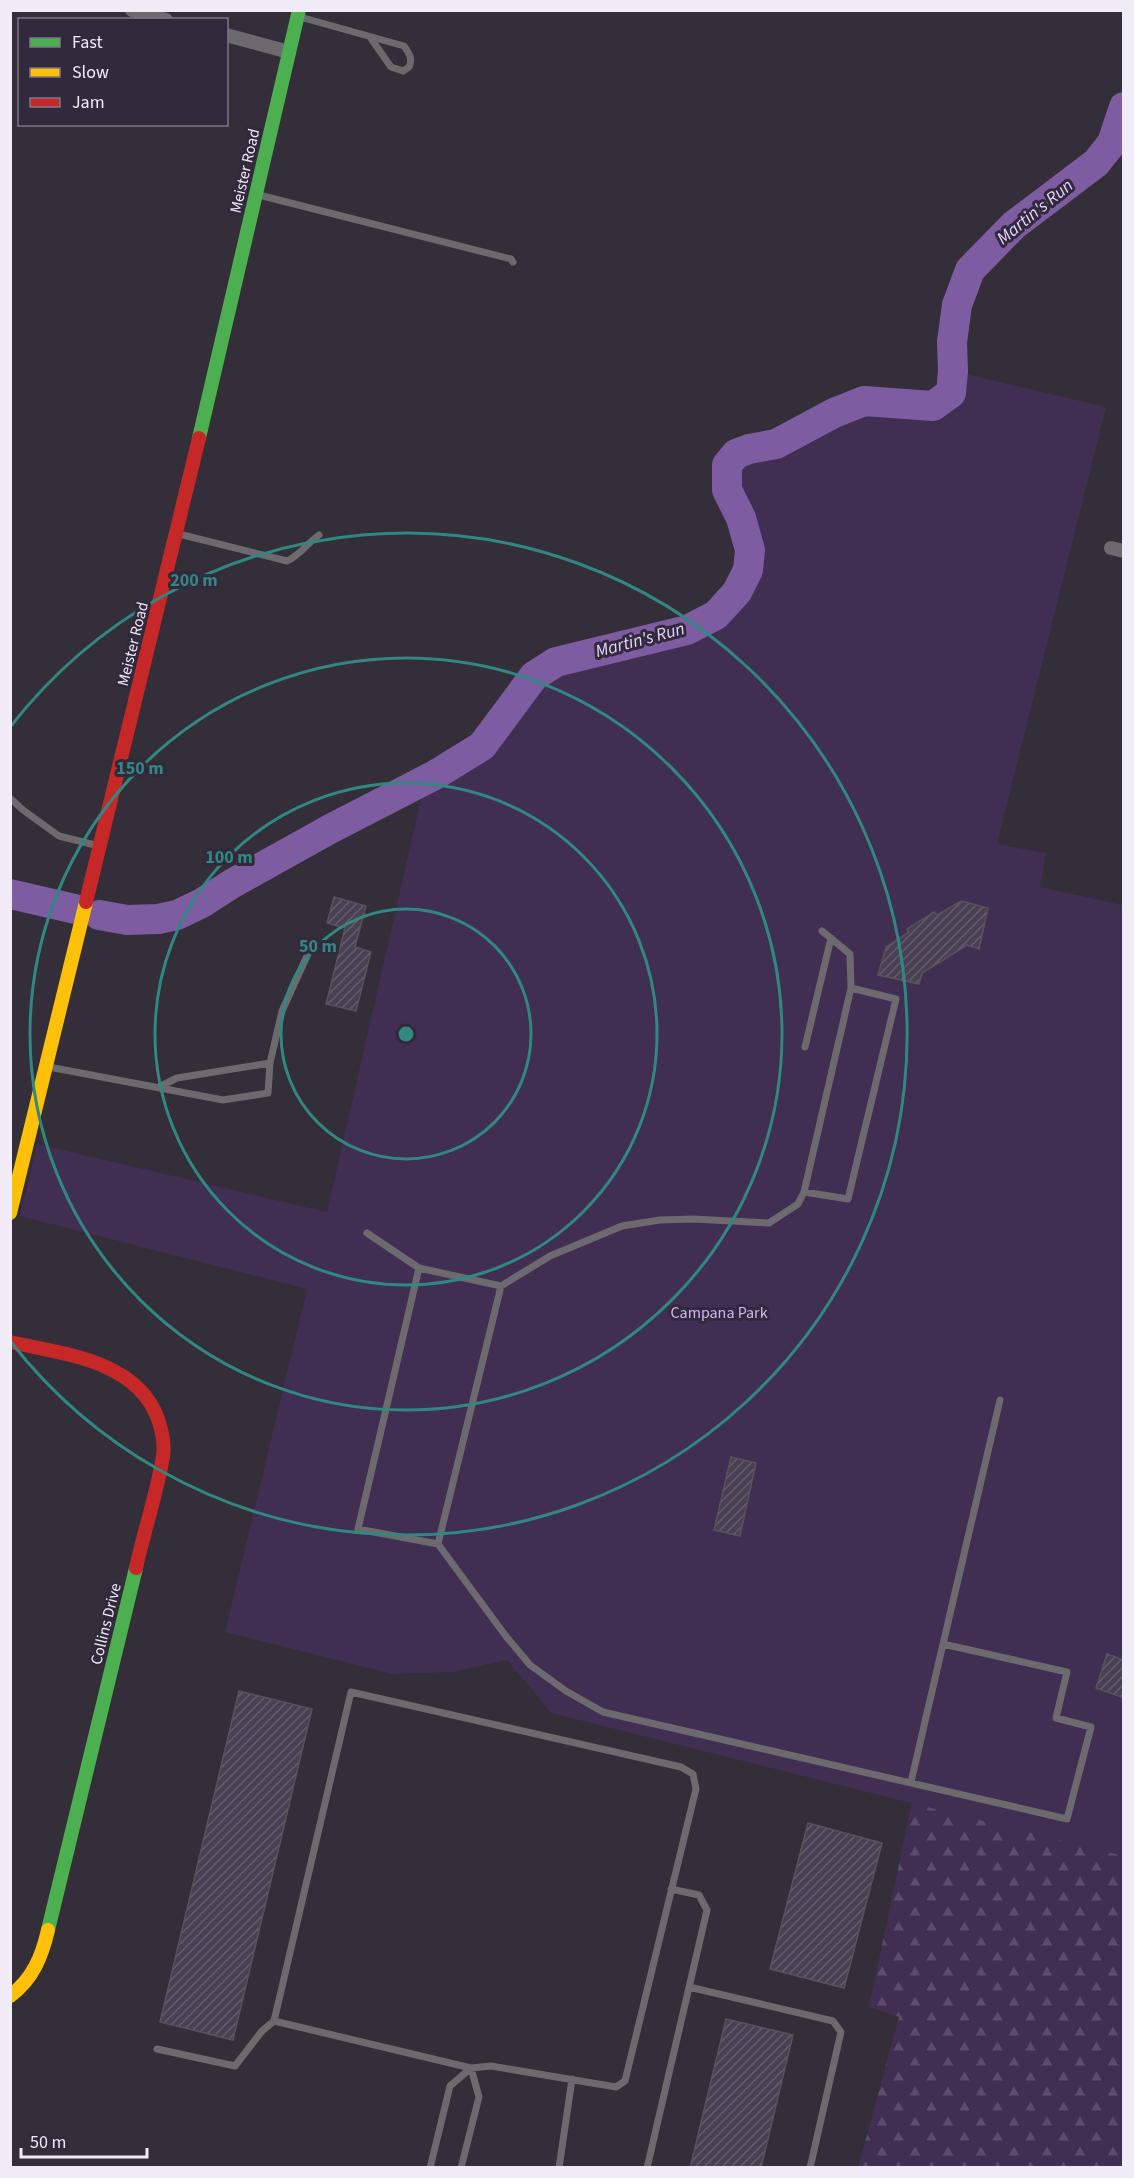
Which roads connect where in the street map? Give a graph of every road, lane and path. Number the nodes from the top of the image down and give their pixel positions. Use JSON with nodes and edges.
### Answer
{"nodes":[{"id":1,"x":132,"y":10,"type":"edge"},
{"id":2,"x":299,"y":14,"type":"edge"},
{"id":3,"x":159,"y":18,"type":"edge"},
{"id":4,"x":228,"y":37,"type":"edge"},
{"id":5,"x":370,"y":37,"type":"junction"},
{"id":6,"x":289,"y":52,"type":"junction"},
{"id":7,"x":256,"y":194,"type":"junction"},
{"id":8,"x":513,"y":262,"type":"dead end"},
{"id":9,"x":177,"y":533,"type":"junction"},
{"id":10,"x":319,"y":535,"type":"dead end"},
{"id":11,"x":10,"y":798,"type":"edge"},
{"id":12,"x":101,"y":846,"type":"junction"},
{"id":13,"x":822,"y":931,"type":"dead end"},
{"id":14,"x":831,"y":938,"type":"junction"},
{"id":15,"x":312,"y":945,"type":"dead end"},
{"id":16,"x":851,"y":988,"type":"junction"},
{"id":17,"x":805,"y":1047,"type":"dead end"},
{"id":18,"x":270,"y":1063,"type":"junction"},
{"id":19,"x":47,"y":1066,"type":"junction"},
{"id":20,"x":159,"y":1087,"type":"junction"},
{"id":21,"x":804,"y":1192,"type":"junction"},
{"id":22,"x":10,"y":1213,"type":"edge"},
{"id":23,"x":367,"y":1233,"type":"dead end"},
{"id":24,"x":419,"y":1268,"type":"junction"},
{"id":25,"x":501,"y":1286,"type":"junction"},
{"id":26,"x":10,"y":1342,"type":"edge"},
{"id":27,"x":1000,"y":1400,"type":"dead end"},
{"id":28,"x":438,"y":1544,"type":"junction"},
{"id":29,"x":943,"y":1644,"type":"junction"},
{"id":30,"x":911,"y":1782,"type":"junction"},
{"id":31,"x":671,"y":1888,"type":"junction"},
{"id":32,"x":689,"y":1987,"type":"junction"},
{"id":33,"x":10,"y":1996,"type":"edge"},
{"id":34,"x":274,"y":2021,"type":"junction"},
{"id":35,"x":158,"y":2049,"type":"dead end"},
{"id":36,"x":471,"y":2068,"type":"junction"},
{"id":37,"x":572,"y":2079,"type":"junction"},
{"id":38,"x":430,"y":2168,"type":"edge"},
{"id":39,"x":461,"y":2168,"type":"edge"},
{"id":40,"x":559,"y":2168,"type":"edge"},
{"id":41,"x":646,"y":2168,"type":"edge"},
{"id":42,"x":810,"y":2168,"type":"edge"}],
"edges":[{"from":1,"to":3,"type":"street"},
{"from":2,"to":5,"type":"lane"},
{"from":2,"to":6,"type":"street","name":"Meister Road"},
{"from":4,"to":6,"type":"street"},
{"from":5,"to":5,"type":"lane"},
{"from":6,"to":7,"type":"street","name":"Meister Road"},
{"from":7,"to":8,"type":"lane"},
{"from":7,"to":9,"type":"street","name":"Meister Road"},
{"from":9,"to":10,"type":"lane"},
{"from":9,"to":12,"type":"street","name":"Meister Road"},
{"from":11,"to":12,"type":"lane"},
{"from":12,"to":19,"type":"street","name":"Meister Road"},
{"from":13,"to":14,"type":"lane"},
{"from":14,"to":16,"type":"lane"},
{"from":14,"to":17,"type":"lane"},
{"from":15,"to":18,"type":"lane"},
{"from":16,"to":21,"type":"lane"},
{"from":16,"to":21,"type":"lane"},
{"from":18,"to":20,"type":"lane"},
{"from":18,"to":20,"type":"lane"},
{"from":19,"to":20,"type":"lane"},
{"from":19,"to":22,"type":"street","name":"Meister Road"},
{"from":21,"to":25,"type":"lane"},
{"from":23,"to":24,"type":"lane"},
{"from":24,"to":25,"type":"lane"},
{"from":24,"to":28,"type":"lane"},
{"from":25,"to":28,"type":"lane"},
{"from":26,"to":33,"type":"street","name":"Collins Drive"},
{"from":27,"to":29,"type":"lane"},
{"from":28,"to":30,"type":"lane"},
{"from":29,"to":30,"type":"lane"},
{"from":29,"to":30,"type":"lane"},
{"from":31,"to":32,"type":"lane"},
{"from":31,"to":34,"type":"lane"},
{"from":31,"to":37,"type":"lane"},
{"from":32,"to":41,"type":"lane"},
{"from":32,"to":42,"type":"lane"},
{"from":34,"to":35,"type":"lane"},
{"from":34,"to":36,"type":"lane"},
{"from":36,"to":37,"type":"lane"},
{"from":36,"to":38,"type":"lane"},
{"from":36,"to":39,"type":"lane"},
{"from":37,"to":40,"type":"lane"}]}
